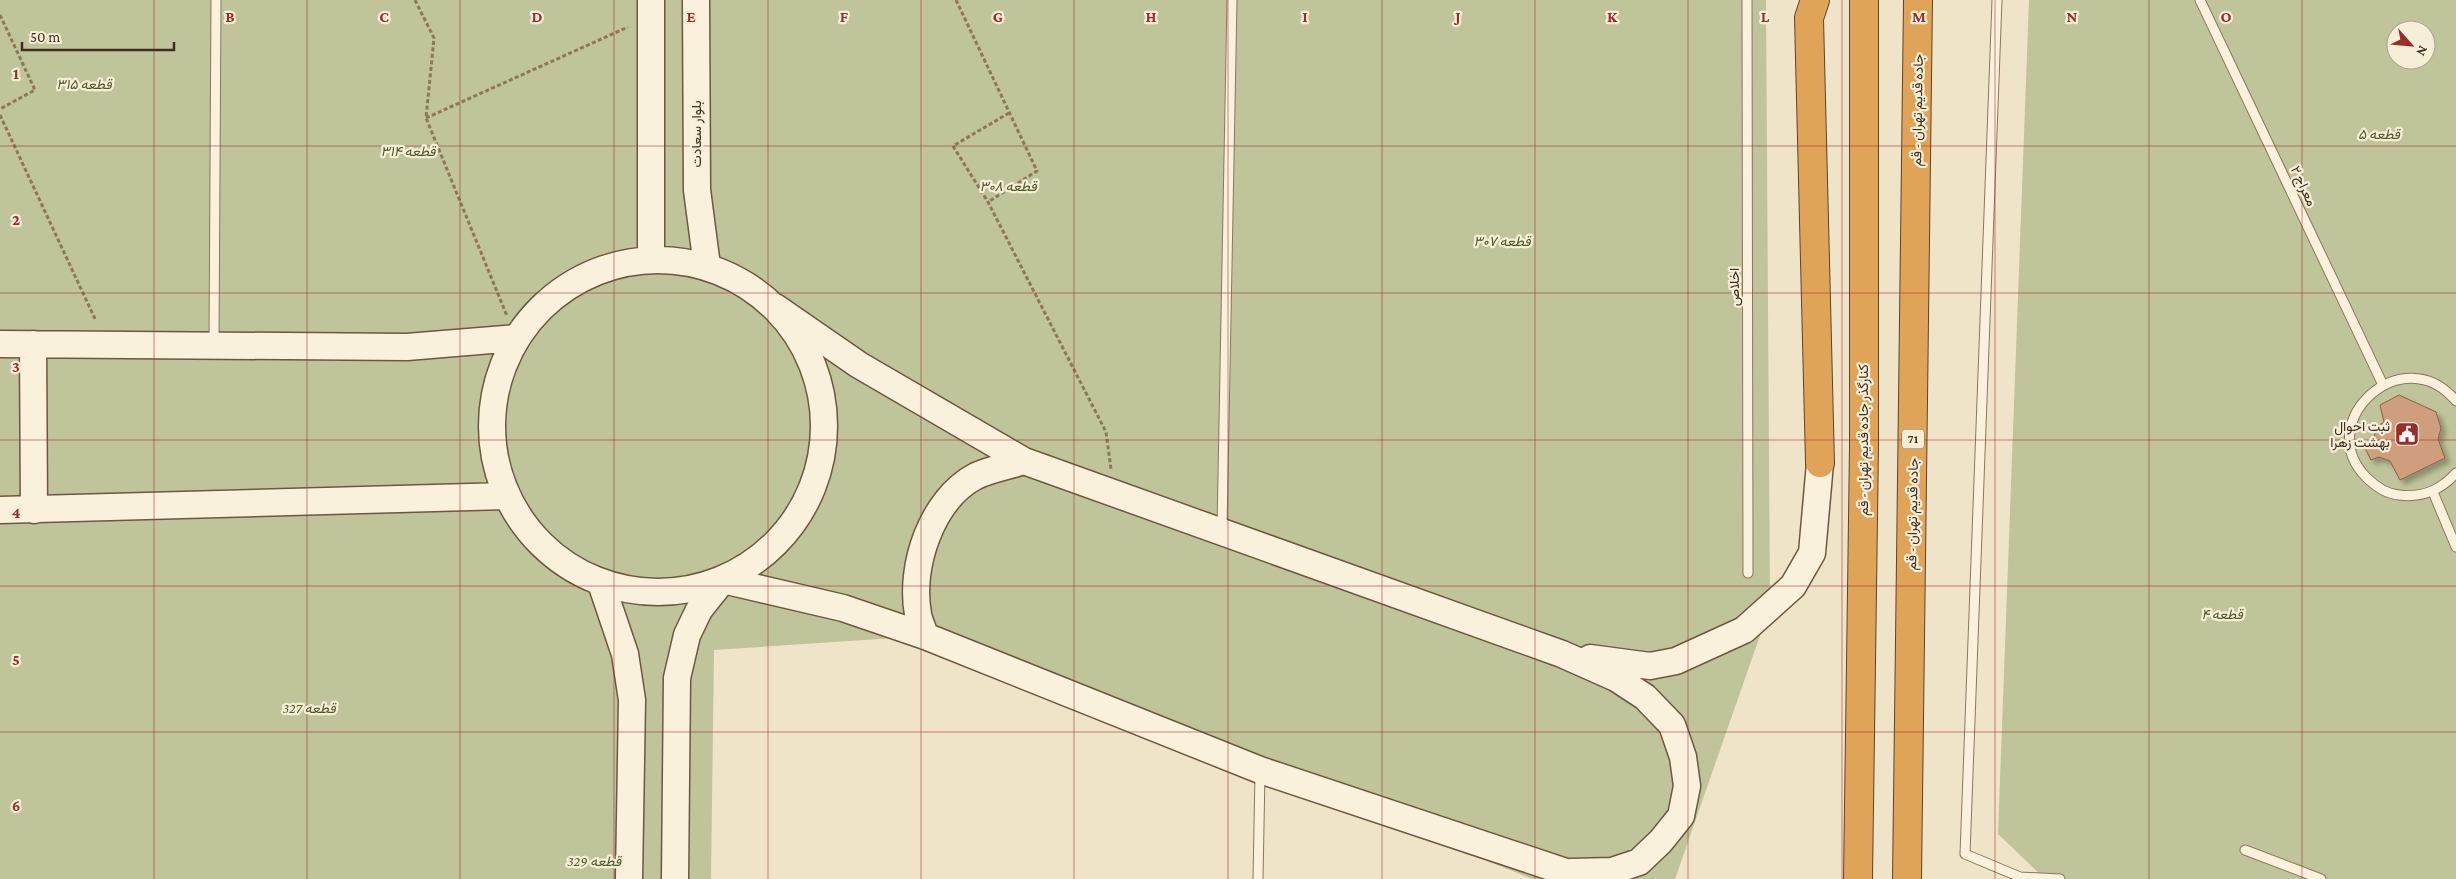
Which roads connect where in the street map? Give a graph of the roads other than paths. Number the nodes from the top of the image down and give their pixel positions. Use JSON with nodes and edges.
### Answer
{"nodes":[{"id":1,"x":216,"y":0,"type":"edge"},
{"id":2,"x":696,"y":0,"type":"edge"},
{"id":3,"x":1232,"y":0,"type":"edge"},
{"id":4,"x":1747,"y":0,"type":"edge"},
{"id":5,"x":1815,"y":0,"type":"edge"},
{"id":6,"x":1864,"y":0,"type":"edge"},
{"id":7,"x":1918,"y":0,"type":"edge"},
{"id":8,"x":1997,"y":0,"type":"edge"},
{"id":9,"x":2200,"y":0,"type":"edge"},
{"id":10,"x":651,"y":8,"type":"edge"},
{"id":11,"x":651,"y":259,"type":"junction"},
{"id":12,"x":707,"y":266,"type":"junction"},
{"id":13,"x":775,"y":307,"type":"junction"},
{"id":14,"x":516,"y":338,"type":"junction"},
{"id":15,"x":0,"y":344,"type":"edge"},
{"id":16,"x":33,"y":344,"type":"junction"},
{"id":17,"x":214,"y":345,"type":"junction"},
{"id":18,"x":2382,"y":385,"type":"junction"},
{"id":19,"x":2456,"y":401,"type":"edge"},
{"id":20,"x":1024,"y":461,"type":"junction"},
{"id":21,"x":1820,"y":463,"type":"joint"},
{"id":22,"x":2456,"y":473,"type":"edge"},
{"id":23,"x":2433,"y":492,"type":"junction"},
{"id":24,"x":506,"y":496,"type":"junction"},
{"id":25,"x":0,"y":510,"type":"edge"},
{"id":26,"x":34,"y":510,"type":"junction"},
{"id":27,"x":1222,"y":532,"type":"junction"},
{"id":28,"x":2456,"y":547,"type":"edge"},
{"id":29,"x":1748,"y":573,"type":"dead end"},
{"id":30,"x":723,"y":580,"type":"junction"},
{"id":31,"x":601,"y":584,"type":"junction"},
{"id":32,"x":925,"y":636,"type":"junction"},
{"id":33,"x":1562,"y":654,"type":"junction"},
{"id":34,"x":1260,"y":770,"type":"junction"},
{"id":35,"x":2246,"y":850,"type":"dead end"},
{"id":36,"x":1579,"y":876,"type":"edge"},
{"id":37,"x":629,"y":879,"type":"edge"},
{"id":38,"x":675,"y":879,"type":"edge"},
{"id":39,"x":1258,"y":879,"type":"edge"},
{"id":40,"x":1858,"y":879,"type":"edge"},
{"id":41,"x":1907,"y":879,"type":"edge"},
{"id":42,"x":2060,"y":879,"type":"edge"},
{"id":43,"x":2321,"y":879,"type":"edge"}],
"edges":[{"from":1,"to":17,"type":"lane"},
{"from":2,"to":12,"type":"street","name":"بلوار سعادت"},
{"from":3,"to":27,"type":"lane"},
{"from":4,"to":29,"type":"lane","name":"اخلاص"},
{"from":5,"to":21,"type":"highway"},
{"from":6,"to":40,"type":"highway","name":"کنارگذر جاده قدیم تهران - قم"},
{"from":7,"to":41,"type":"highway","name":"جاده قدیم تهران - قم","number":"71"},
{"from":8,"to":42,"type":"lane"},
{"from":9,"to":18,"type":"lane","name":"معراج ۲"},
{"from":10,"to":11,"type":"street"},
{"from":11,"to":12,"type":"street"},
{"from":11,"to":14,"type":"street"},
{"from":12,"to":13,"type":"street"},
{"from":13,"to":20,"type":"street"},
{"from":13,"to":30,"type":"street"},
{"from":14,"to":17,"type":"street"},
{"from":14,"to":24,"type":"street"},
{"from":15,"to":16,"type":"street"},
{"from":16,"to":17,"type":"street"},
{"from":16,"to":26,"type":"street"},
{"from":18,"to":19,"type":"lane"},
{"from":18,"to":23,"type":"lane"},
{"from":20,"to":27,"type":"street"},
{"from":20,"to":32,"type":"street"},
{"from":21,"to":33,"type":"street"},
{"from":22,"to":23,"type":"lane"},
{"from":23,"to":28,"type":"lane"},
{"from":24,"to":26,"type":"street"},
{"from":24,"to":31,"type":"street"},
{"from":25,"to":26,"type":"street"},
{"from":27,"to":33,"type":"street"},
{"from":30,"to":31,"type":"street"},
{"from":30,"to":32,"type":"street"},
{"from":30,"to":38,"type":"street"},
{"from":31,"to":37,"type":"street"},
{"from":32,"to":34,"type":"street"},
{"from":33,"to":36,"type":"street"},
{"from":34,"to":36,"type":"street"},
{"from":34,"to":39,"type":"lane"},
{"from":35,"to":43,"type":"lane"}]}
